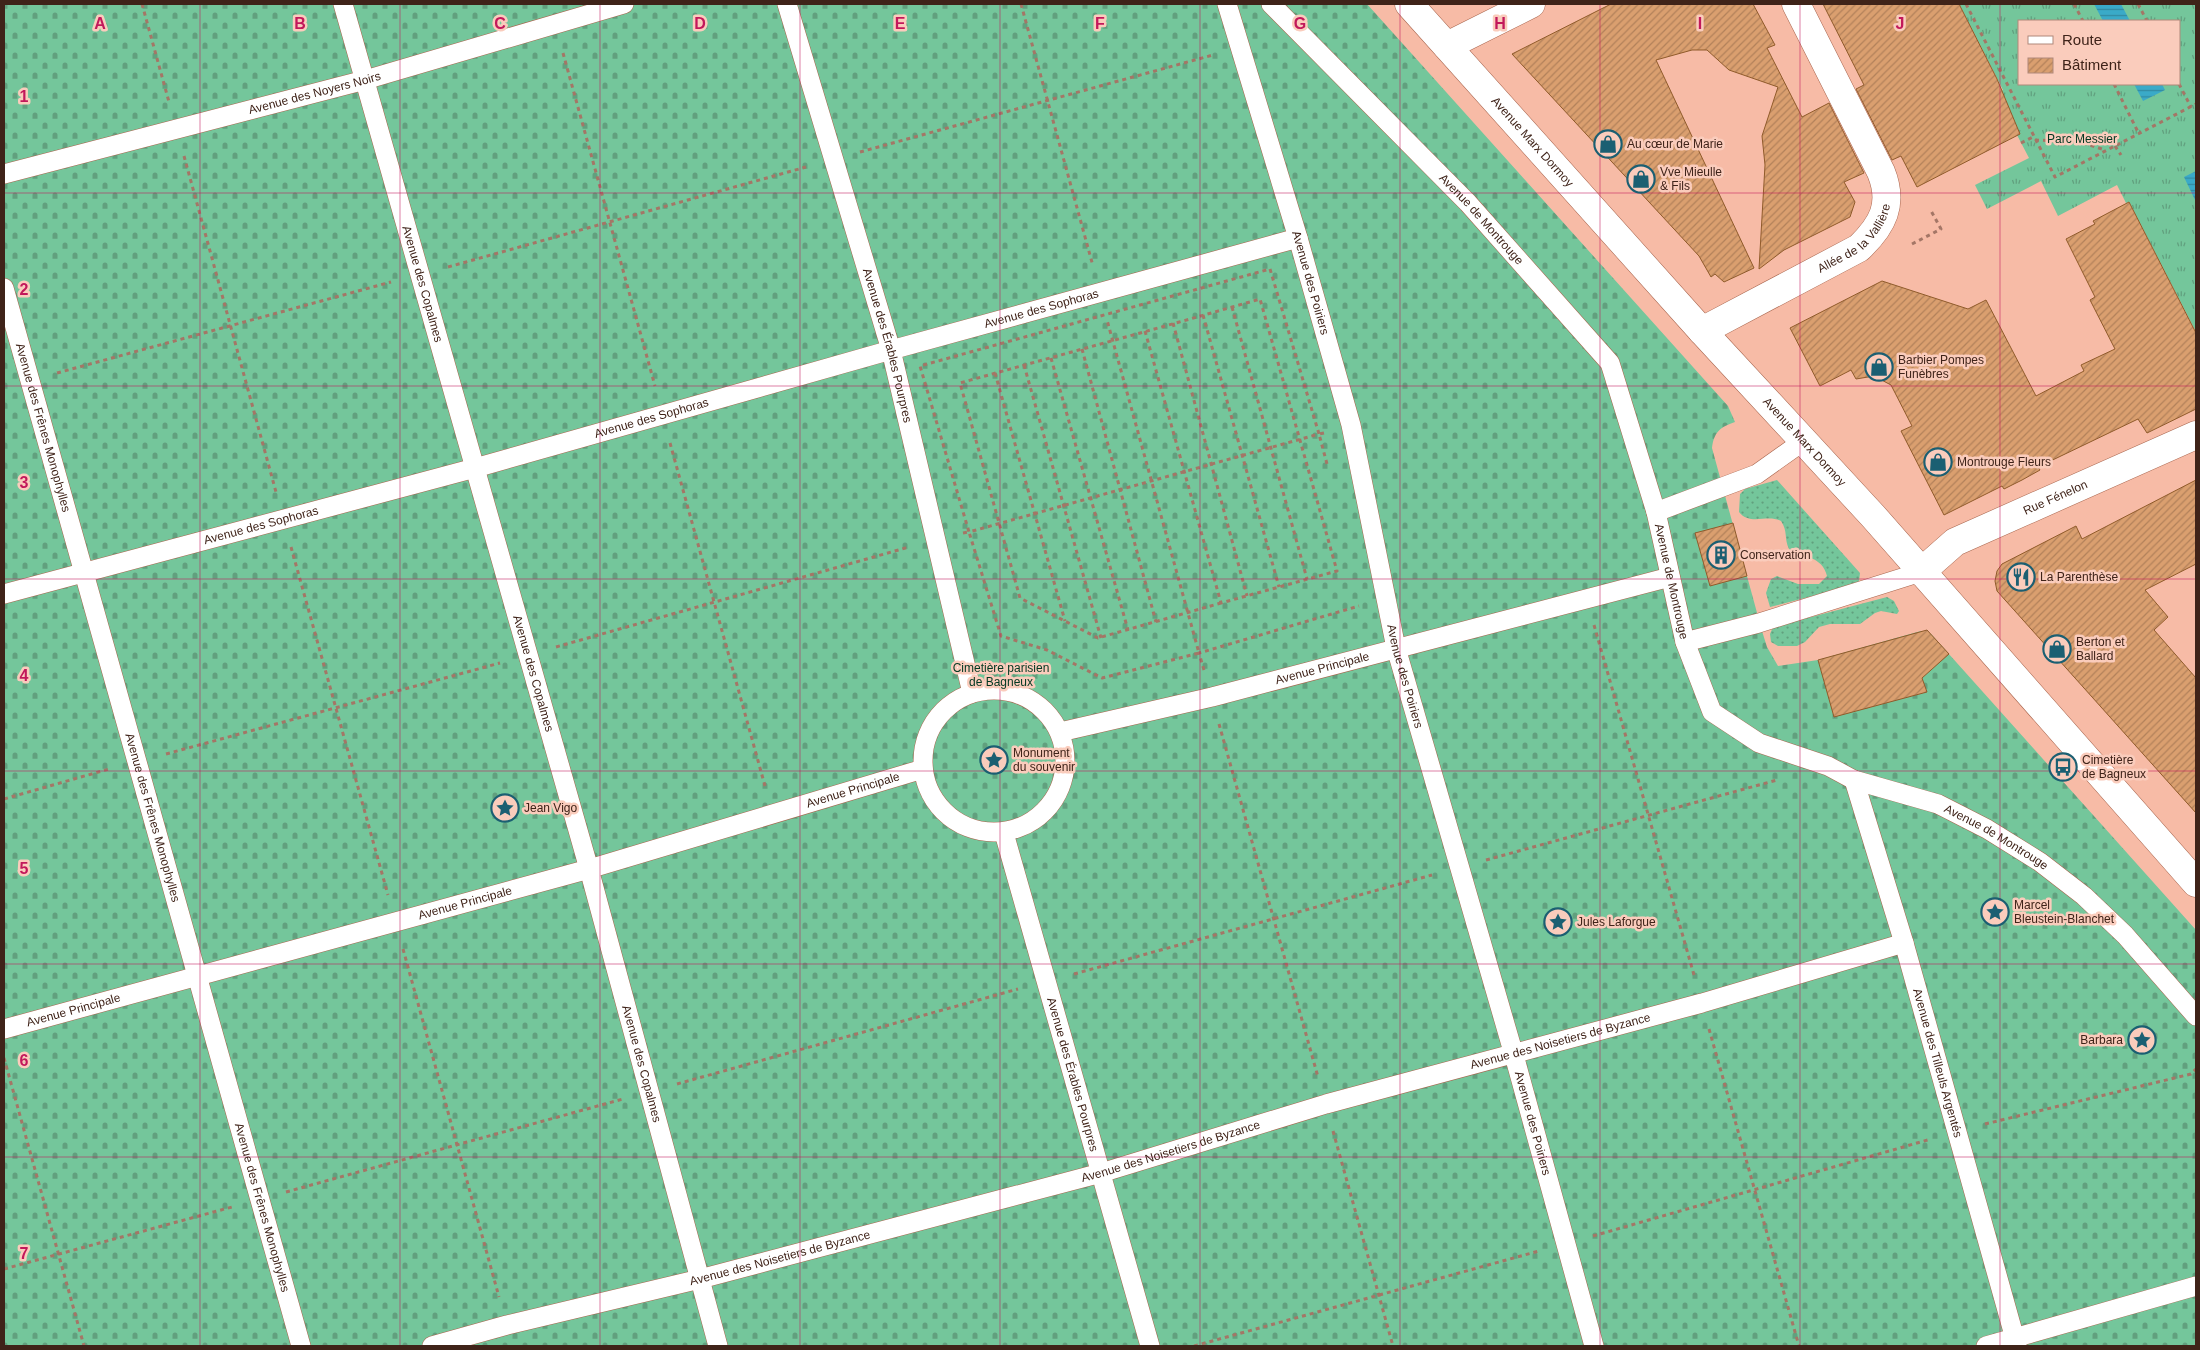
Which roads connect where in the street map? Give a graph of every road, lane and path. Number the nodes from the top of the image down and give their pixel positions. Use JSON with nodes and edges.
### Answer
{"nodes":[{"id":1,"x":142,"y":4,"type":"edge"},
{"id":2,"x":343,"y":4,"type":"edge"},
{"id":3,"x":624,"y":4,"type":"edge"},
{"id":4,"x":788,"y":4,"type":"edge"},
{"id":5,"x":1021,"y":4,"type":"edge"},
{"id":6,"x":1227,"y":4,"type":"edge"},
{"id":7,"x":1271,"y":4,"type":"edge"},
{"id":8,"x":1409,"y":4,"type":"edge"},
{"id":9,"x":1531,"y":4,"type":"edge"},
{"id":10,"x":1796,"y":4,"type":"edge"},
{"id":11,"x":1966,"y":4,"type":"edge"},
{"id":12,"x":2074,"y":4,"type":"edge"},
{"id":13,"x":2138,"y":4,"type":"edge"},
{"id":14,"x":2082,"y":20,"type":"edge"},
{"id":15,"x":2146,"y":20,"type":"edge"},
{"id":16,"x":1447,"y":46,"type":"junction"},
{"id":17,"x":1240,"y":47,"type":"junction"},
{"id":18,"x":365,"y":80,"type":"junction"},
{"id":19,"x":2115,"y":85,"type":"edge"},
{"id":20,"x":2180,"y":85,"type":"edge"},
{"id":21,"x":1048,"y":101,"type":"junction"},
{"id":22,"x":2196,"y":104,"type":"edge"},
{"id":23,"x":2191,"y":107,"type":"junction"},
{"id":24,"x":176,"y":128,"type":"junction"},
{"id":25,"x":2140,"y":134,"type":"junction"},
{"id":26,"x":2034,"y":138,"type":"junction"},
{"id":27,"x":2021,"y":143,"type":"dead end"},
{"id":28,"x":2115,"y":146,"type":"junction"},
{"id":29,"x":2106,"y":151,"type":"junction"},
{"id":30,"x":2121,"y":155,"type":"dead end"},
{"id":31,"x":834,"y":159,"type":"junction"},
{"id":32,"x":4,"y":174,"type":"edge"},
{"id":33,"x":1930,"y":209,"type":"dead end"},
{"id":34,"x":1298,"y":238,"type":"junction"},
{"id":35,"x":1912,"y":244,"type":"dead end"},
{"id":36,"x":420,"y":275,"type":"junction"},
{"id":37,"x":4,"y":288,"type":"edge"},
{"id":38,"x":1100,"y":292,"type":"junction"},
{"id":39,"x":1232,"y":307,"type":"junction"},
{"id":40,"x":1204,"y":315,"type":"junction"},
{"id":41,"x":1106,"y":316,"type":"junction"},
{"id":42,"x":1173,"y":323,"type":"junction"},
{"id":43,"x":231,"y":326,"type":"junction"},
{"id":44,"x":1145,"y":331,"type":"junction"},
{"id":45,"x":1702,"y":331,"type":"junction"},
{"id":46,"x":1113,"y":340,"type":"junction"},
{"id":47,"x":1082,"y":349,"type":"junction"},
{"id":48,"x":891,"y":350,"type":"junction"},
{"id":49,"x":1051,"y":358,"type":"junction"},
{"id":50,"x":1024,"y":365,"type":"junction"},
{"id":51,"x":995,"y":373,"type":"junction"},
{"id":52,"x":30,"y":381,"type":"junction"},
{"id":53,"x":1351,"y":425,"type":"junction"},
{"id":54,"x":1319,"y":434,"type":"junction"},
{"id":55,"x":2196,"y":435,"type":"edge"},
{"id":56,"x":1300,"y":439,"type":"junction"},
{"id":57,"x":1802,"y":442,"type":"junction"},
{"id":58,"x":1271,"y":447,"type":"junction"},
{"id":59,"x":1242,"y":455,"type":"junction"},
{"id":60,"x":1212,"y":464,"type":"junction"},
{"id":61,"x":475,"y":468,"type":"junction"},
{"id":62,"x":1184,"y":472,"type":"junction"},
{"id":63,"x":1329,"y":472,"type":"dead end"},
{"id":64,"x":1152,"y":480,"type":"junction"},
{"id":65,"x":1120,"y":490,"type":"junction"},
{"id":66,"x":1091,"y":498,"type":"junction"},
{"id":67,"x":1064,"y":506,"type":"junction"},
{"id":68,"x":1656,"y":512,"type":"junction"},
{"id":69,"x":1035,"y":514,"type":"junction"},
{"id":70,"x":284,"y":518,"type":"junction"},
{"id":71,"x":1000,"y":524,"type":"junction"},
{"id":72,"x":969,"y":532,"type":"junction"},
{"id":73,"x":935,"y":539,"type":"junction"},
{"id":74,"x":83,"y":572,"type":"junction"},
{"id":75,"x":1921,"y":572,"type":"junction"},
{"id":76,"x":1670,"y":577,"type":"junction"},
{"id":77,"x":1307,"y":579,"type":"junction"},
{"id":78,"x":1279,"y":587,"type":"junction"},
{"id":79,"x":4,"y":594,"type":"edge"},
{"id":80,"x":1247,"y":596,"type":"junction"},
{"id":81,"x":1587,"y":598,"type":"junction"},
{"id":82,"x":1221,"y":603,"type":"junction"},
{"id":83,"x":1367,"y":604,"type":"dead end"},
{"id":84,"x":1188,"y":612,"type":"junction"},
{"id":85,"x":1066,"y":622,"type":"junction"},
{"id":86,"x":1156,"y":622,"type":"junction"},
{"id":87,"x":1128,"y":630,"type":"junction"},
{"id":88,"x":1101,"y":638,"type":"junction"},
{"id":89,"x":1685,"y":642,"type":"junction"},
{"id":90,"x":1396,"y":648,"type":"junction"},
{"id":91,"x":1200,"y":653,"type":"junction"},
{"id":92,"x":528,"y":655,"type":"junction"},
{"id":93,"x":972,"y":693,"type":"junction"},
{"id":94,"x":1212,"y":697,"type":"junction"},
{"id":95,"x":336,"y":707,"type":"junction"},
{"id":96,"x":1060,"y":732,"type":"junction"},
{"id":97,"x":136,"y":762,"type":"junction"},
{"id":98,"x":1828,"y":766,"type":"junction"},
{"id":99,"x":923,"y":769,"type":"junction"},
{"id":100,"x":1854,"y":780,"type":"junction"},
{"id":101,"x":4,"y":798,"type":"edge"},
{"id":102,"x":1648,"y":816,"type":"junction"},
{"id":103,"x":1004,"y":833,"type":"junction"},
{"id":104,"x":1460,"y":867,"type":"junction"},
{"id":105,"x":589,"y":869,"type":"junction"},
{"id":106,"x":2196,"y":883,"type":"edge"},
{"id":107,"x":1274,"y":919,"type":"junction"},
{"id":108,"x":395,"y":921,"type":"junction"},
{"id":109,"x":1904,"y":943,"type":"junction"},
{"id":110,"x":196,"y":976,"type":"junction"},
{"id":111,"x":1046,"y":981,"type":"junction"},
{"id":112,"x":1702,"y":1003,"type":"junction"},
{"id":113,"x":2196,"y":1016,"type":"edge"},
{"id":114,"x":4,"y":1029,"type":"edge"},
{"id":115,"x":1514,"y":1055,"type":"junction"},
{"id":116,"x":4,"y":1057,"type":"edge"},
{"id":117,"x":2196,"y":1069,"type":"edge"},
{"id":118,"x":648,"y":1092,"type":"junction"},
{"id":119,"x":1326,"y":1104,"type":"junction"},
{"id":120,"x":1957,"y":1131,"type":"junction"},
{"id":121,"x":457,"y":1144,"type":"junction"},
{"id":122,"x":1101,"y":1173,"type":"junction"},
{"id":123,"x":1755,"y":1191,"type":"junction"},
{"id":124,"x":259,"y":1199,"type":"junction"},
{"id":125,"x":1566,"y":1243,"type":"junction"},
{"id":126,"x":59,"y":1253,"type":"junction"},
{"id":127,"x":4,"y":1269,"type":"edge"},
{"id":128,"x":700,"y":1279,"type":"junction"},
{"id":129,"x":2196,"y":1286,"type":"edge"},
{"id":130,"x":1378,"y":1295,"type":"junction"},
{"id":131,"x":507,"y":1325,"type":"junction"},
{"id":132,"x":2016,"y":1342,"type":"edge"},
{"id":133,"x":84,"y":1346,"type":"edge"},
{"id":134,"x":301,"y":1346,"type":"edge"},
{"id":135,"x":432,"y":1346,"type":"edge"},
{"id":136,"x":718,"y":1346,"type":"edge"},
{"id":137,"x":1150,"y":1346,"type":"edge"},
{"id":138,"x":1194,"y":1346,"type":"edge"},
{"id":139,"x":1393,"y":1346,"type":"edge"},
{"id":140,"x":1594,"y":1346,"type":"edge"},
{"id":141,"x":1799,"y":1346,"type":"edge"},
{"id":142,"x":1986,"y":1346,"type":"edge"}],
"edges":[{"from":1,"to":24,"type":"path"},
{"from":2,"to":18,"type":"lane","name":"Avenue des Copalmes"},
{"from":3,"to":18,"type":"lane","name":"Avenue des Noyers Noirs"},
{"from":4,"to":31,"type":"lane","name":"Avenue des Érables Pourpres"},
{"from":5,"to":21,"type":"path"},
{"from":6,"to":17,"type":"lane","name":"Avenue des Poiriers"},
{"from":7,"to":68,"type":"lane","name":"Avenue de Montrouge"},
{"from":8,"to":16,"type":"main road","name":"Avenue Marx Dormoy"},
{"from":9,"to":16,"type":"main road"},
{"from":10,"to":45,"type":"main road","name":"Allée de la Vallière"},
{"from":11,"to":26,"type":"path"},
{"from":12,"to":14,"type":"path"},
{"from":13,"to":15,"type":"path"},
{"from":16,"to":45,"type":"main road","name":"Avenue Marx Dormoy"},
{"from":17,"to":21,"type":"path"},
{"from":17,"to":34,"type":"lane","name":"Avenue des Poiriers"},
{"from":18,"to":24,"type":"lane","name":"Avenue des Noyers Noirs"},
{"from":18,"to":36,"type":"lane","name":"Avenue des Copalmes"},
{"from":19,"to":25,"type":"path"},
{"from":20,"to":23,"type":"path"},
{"from":21,"to":31,"type":"path"},
{"from":21,"to":38,"type":"path"},
{"from":22,"to":23,"type":"path"},
{"from":23,"to":25,"type":"path"},
{"from":24,"to":32,"type":"lane","name":"Avenue des Noyers Noirs"},
{"from":24,"to":43,"type":"path"},
{"from":25,"to":28,"type":"path"},
{"from":26,"to":27,"type":"path"},
{"from":26,"to":29,"type":"path"},
{"from":26,"to":29,"type":"path"},
{"from":28,"to":29,"type":"path"},
{"from":28,"to":30,"type":"path"},
{"from":31,"to":36,"type":"path"},
{"from":31,"to":48,"type":"lane","name":"Avenue des Érables Pourpres"},
{"from":33,"to":35,"type":"path"},
{"from":34,"to":38,"type":"lane","name":"Avenue des Sophoras"},
{"from":34,"to":53,"type":"lane","name":"Avenue des Poiriers"},
{"from":36,"to":43,"type":"path"},
{"from":36,"to":61,"type":"lane","name":"Avenue des Copalmes"},
{"from":37,"to":52,"type":"lane","name":"Avenue des Frênes Monophylles"},
{"from":38,"to":41,"type":"path"},
{"from":38,"to":48,"type":"lane","name":"Avenue des Sophoras"},
{"from":39,"to":40,"type":"path"},
{"from":39,"to":56,"type":"path"},
{"from":39,"to":58,"type":"path"},
{"from":40,"to":42,"type":"path"},
{"from":40,"to":59,"type":"path"},
{"from":41,"to":46,"type":"path"},
{"from":41,"to":54,"type":"path"},
{"from":41,"to":72,"type":"path"},
{"from":42,"to":44,"type":"path"},
{"from":42,"to":60,"type":"path"},
{"from":43,"to":52,"type":"path"},
{"from":43,"to":70,"type":"path"},
{"from":44,"to":46,"type":"path"},
{"from":44,"to":62,"type":"path"},
{"from":45,"to":57,"type":"main road","name":"Avenue Marx Dormoy"},
{"from":46,"to":47,"type":"path"},
{"from":46,"to":64,"type":"path"},
{"from":47,"to":49,"type":"path"},
{"from":47,"to":65,"type":"path"},
{"from":48,"to":61,"type":"lane","name":"Avenue des Sophoras"},
{"from":48,"to":73,"type":"lane","name":"Avenue des Érables Pourpres"},
{"from":49,"to":50,"type":"path"},
{"from":49,"to":66,"type":"path"},
{"from":50,"to":51,"type":"path"},
{"from":50,"to":67,"type":"path"},
{"from":51,"to":69,"type":"path"},
{"from":51,"to":71,"type":"path"},
{"from":52,"to":74,"type":"lane","name":"Avenue des Frênes Monophylles"},
{"from":53,"to":54,"type":"path"},
{"from":53,"to":90,"type":"lane","name":"Avenue des Poiriers"},
{"from":54,"to":56,"type":"path"},
{"from":54,"to":63,"type":"path"},
{"from":55,"to":75,"type":"main road","name":"Rue Fénelon"},
{"from":56,"to":58,"type":"path"},
{"from":56,"to":77,"type":"path"},
{"from":57,"to":68,"type":"lane"},
{"from":57,"to":75,"type":"main road","name":"Avenue Marx Dormoy"},
{"from":58,"to":59,"type":"path"},
{"from":58,"to":77,"type":"path"},
{"from":59,"to":60,"type":"path"},
{"from":59,"to":78,"type":"path"},
{"from":60,"to":62,"type":"path"},
{"from":60,"to":80,"type":"path"},
{"from":61,"to":70,"type":"lane","name":"Avenue des Sophoras"},
{"from":61,"to":92,"type":"lane","name":"Avenue des Copalmes"},
{"from":62,"to":64,"type":"path"},
{"from":62,"to":82,"type":"path"},
{"from":64,"to":65,"type":"path"},
{"from":64,"to":84,"type":"path"},
{"from":65,"to":66,"type":"path"},
{"from":65,"to":86,"type":"path"},
{"from":66,"to":67,"type":"path"},
{"from":66,"to":87,"type":"path"},
{"from":67,"to":69,"type":"path"},
{"from":67,"to":88,"type":"path"},
{"from":68,"to":76,"type":"lane","name":"Avenue de Montrouge"},
{"from":69,"to":71,"type":"path"},
{"from":69,"to":85,"type":"path"},
{"from":70,"to":74,"type":"lane","name":"Avenue des Sophoras"},
{"from":70,"to":95,"type":"path"},
{"from":71,"to":72,"type":"path"},
{"from":71,"to":85,"type":"path"},
{"from":72,"to":73,"type":"path"},
{"from":72,"to":91,"type":"path"},
{"from":73,"to":92,"type":"path"},
{"from":73,"to":93,"type":"lane","name":"Avenue des Érables Pourpres"},
{"from":74,"to":79,"type":"lane","name":"Avenue des Sophoras"},
{"from":74,"to":97,"type":"lane","name":"Avenue des Frênes Monophylles"},
{"from":75,"to":89,"type":"lane"},
{"from":75,"to":106,"type":"main road","name":"Avenue Marx Dormoy"},
{"from":76,"to":81,"type":"lane","name":"Avenue Principale"},
{"from":76,"to":89,"type":"lane","name":"Avenue de Montrouge"},
{"from":77,"to":78,"type":"path"},
{"from":78,"to":80,"type":"path"},
{"from":80,"to":82,"type":"path"},
{"from":81,"to":90,"type":"lane","name":"Avenue Principale"},
{"from":81,"to":102,"type":"path"},
{"from":82,"to":84,"type":"path"},
{"from":83,"to":91,"type":"path"},
{"from":84,"to":86,"type":"path"},
{"from":84,"to":91,"type":"path"},
{"from":85,"to":88,"type":"path"},
{"from":86,"to":87,"type":"path"},
{"from":87,"to":88,"type":"path"},
{"from":89,"to":98,"type":"lane","name":"Avenue de Montrouge"},
{"from":90,"to":94,"type":"lane","name":"Avenue Principale"},
{"from":90,"to":104,"type":"lane","name":"Avenue des Poiriers"},
{"from":91,"to":94,"type":"path"},
{"from":92,"to":95,"type":"path"},
{"from":92,"to":105,"type":"lane","name":"Avenue des Copalmes"},
{"from":93,"to":96,"type":"lane"},
{"from":93,"to":99,"type":"lane"},
{"from":94,"to":96,"type":"lane","name":"Avenue Principale"},
{"from":94,"to":107,"type":"path"},
{"from":95,"to":97,"type":"path"},
{"from":95,"to":108,"type":"path"},
{"from":96,"to":103,"type":"lane"},
{"from":97,"to":101,"type":"path"},
{"from":97,"to":110,"type":"lane","name":"Avenue des Frênes Monophylles"},
{"from":98,"to":100,"type":"lane","name":"Avenue de Montrouge"},
{"from":98,"to":102,"type":"path"},
{"from":99,"to":103,"type":"lane"},
{"from":99,"to":105,"type":"lane","name":"Avenue Principale"},
{"from":100,"to":109,"type":"lane","name":"Avenue des Tilleuls Argentés"},
{"from":100,"to":113,"type":"lane","name":"Avenue de Montrouge"},
{"from":102,"to":104,"type":"path"},
{"from":102,"to":112,"type":"path"},
{"from":103,"to":111,"type":"lane","name":"Avenue des Érables Pourpres"},
{"from":104,"to":107,"type":"path"},
{"from":104,"to":115,"type":"lane","name":"Avenue des Poiriers"},
{"from":105,"to":108,"type":"lane","name":"Avenue Principale"},
{"from":105,"to":118,"type":"lane","name":"Avenue des Copalmes"},
{"from":107,"to":111,"type":"path"},
{"from":107,"to":119,"type":"path"},
{"from":108,"to":110,"type":"lane","name":"Avenue Principale"},
{"from":108,"to":121,"type":"path"},
{"from":109,"to":112,"type":"lane","name":"Avenue des Noisetiers de Byzance"},
{"from":109,"to":120,"type":"lane","name":"Avenue des Tilleuls Argentés"},
{"from":110,"to":114,"type":"lane","name":"Avenue Principale"},
{"from":110,"to":124,"type":"lane","name":"Avenue des Frênes Monophylles"},
{"from":111,"to":118,"type":"path"},
{"from":111,"to":122,"type":"lane","name":"Avenue des Érables Pourpres"},
{"from":112,"to":115,"type":"lane","name":"Avenue des Noisetiers de Byzance"},
{"from":112,"to":123,"type":"path"},
{"from":115,"to":119,"type":"lane","name":"Avenue des Noisetiers de Byzance"},
{"from":115,"to":125,"type":"lane","name":"Avenue des Poiriers"},
{"from":116,"to":126,"type":"path"},
{"from":117,"to":120,"type":"path"},
{"from":118,"to":121,"type":"path"},
{"from":118,"to":128,"type":"lane","name":"Avenue des Copalmes"},
{"from":119,"to":122,"type":"lane","name":"Avenue des Noisetiers de Byzance"},
{"from":119,"to":130,"type":"path"},
{"from":120,"to":123,"type":"path"},
{"from":120,"to":132,"type":"lane","name":"Avenue des Tilleuls Argentés"},
{"from":121,"to":124,"type":"path"},
{"from":121,"to":131,"type":"path"},
{"from":122,"to":128,"type":"lane","name":"Avenue des Noisetiers de Byzance"},
{"from":122,"to":137,"type":"lane","name":"Avenue des Érables Pourpres"},
{"from":123,"to":125,"type":"path"},
{"from":123,"to":141,"type":"path"},
{"from":124,"to":126,"type":"path"},
{"from":124,"to":134,"type":"lane","name":"Avenue des Frênes Monophylles"},
{"from":125,"to":130,"type":"path"},
{"from":125,"to":140,"type":"lane","name":"Avenue des Poiriers"},
{"from":126,"to":127,"type":"path"},
{"from":126,"to":133,"type":"path"},
{"from":128,"to":131,"type":"lane","name":"Avenue des Noisetiers de Byzance"},
{"from":128,"to":136,"type":"lane","name":"Avenue des Copalmes"},
{"from":129,"to":132,"type":"lane"},
{"from":130,"to":138,"type":"path"},
{"from":130,"to":139,"type":"path"},
{"from":131,"to":135,"type":"lane","name":"Avenue des Noisetiers de Byzance"},
{"from":132,"to":142,"type":"lane"}]}
